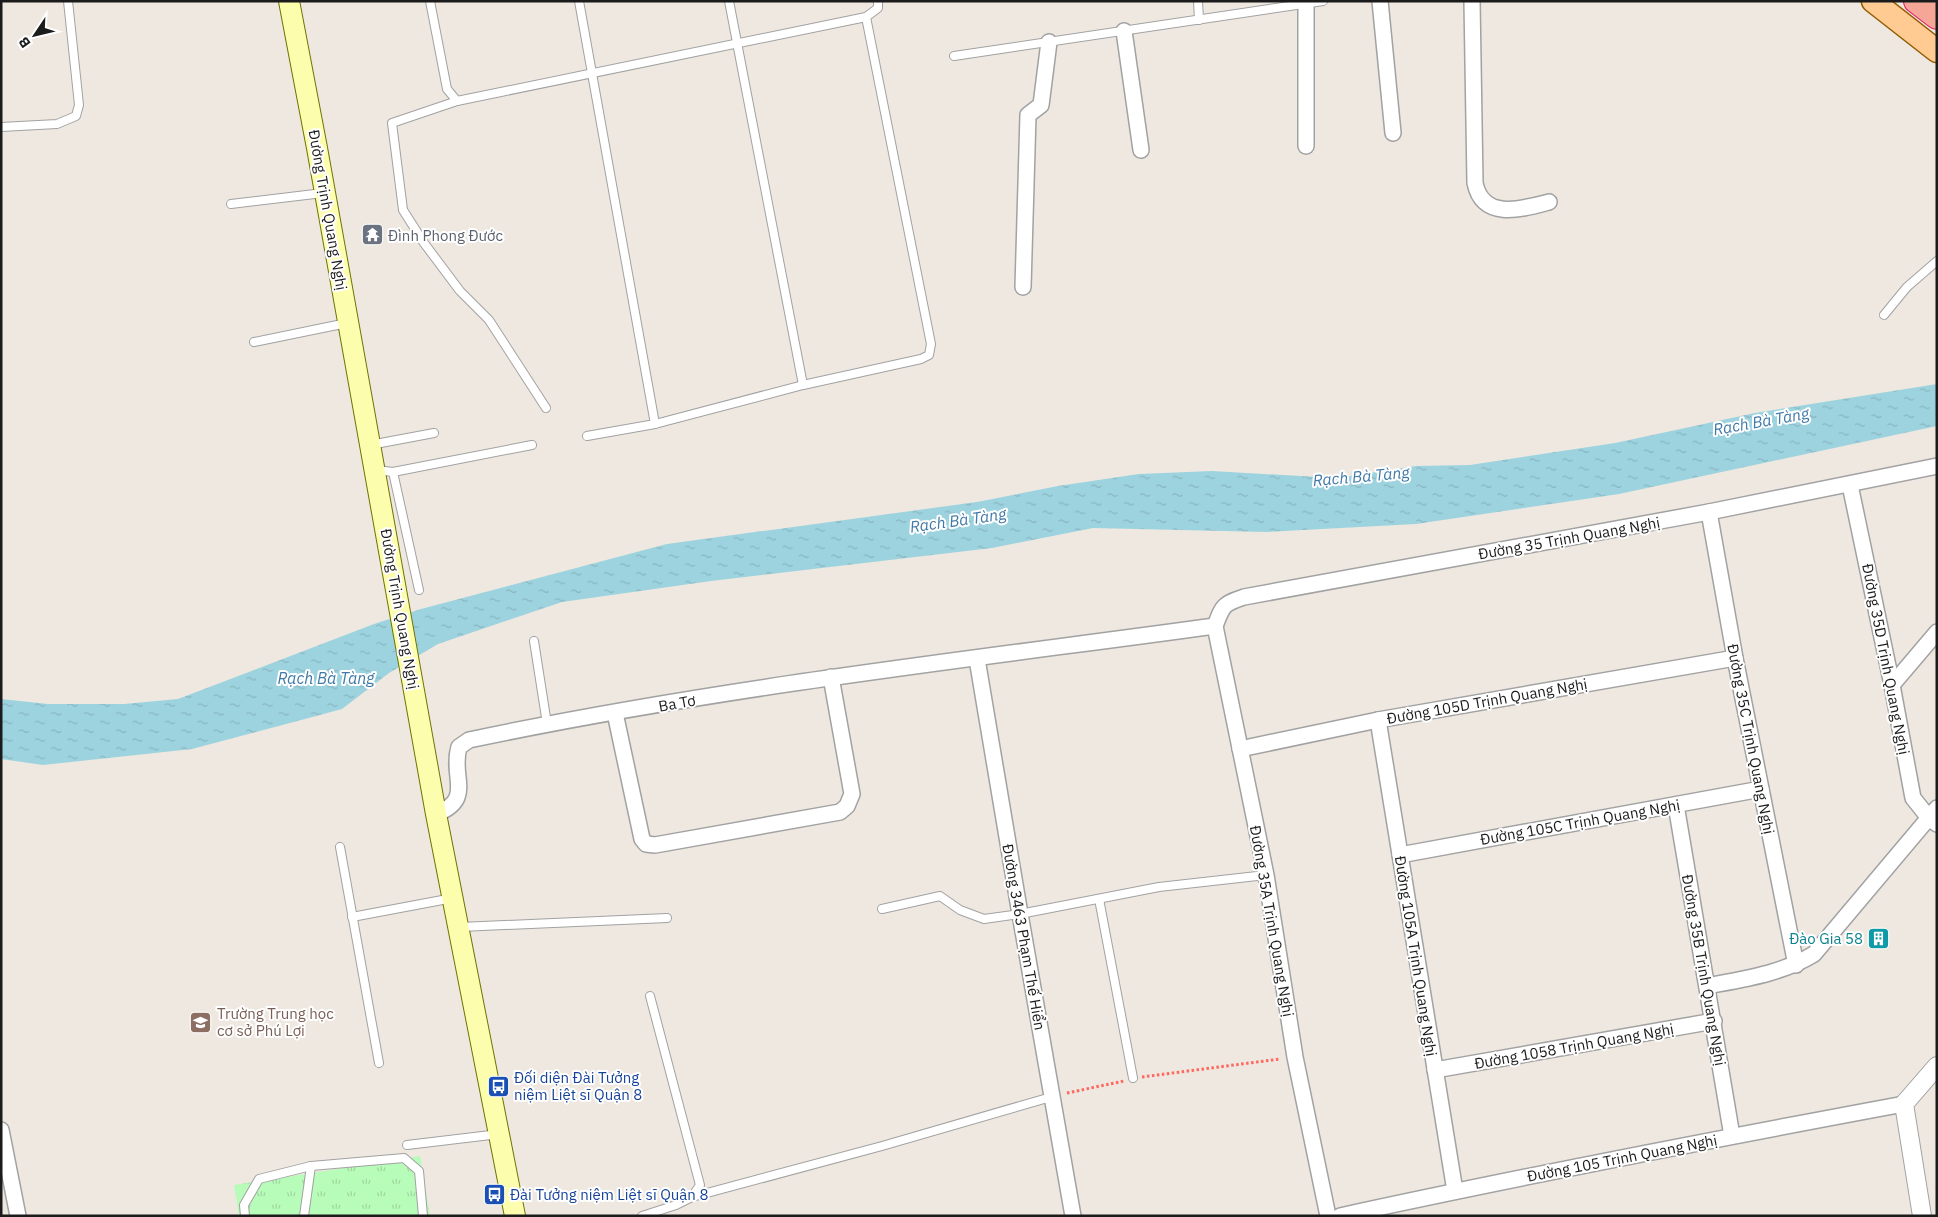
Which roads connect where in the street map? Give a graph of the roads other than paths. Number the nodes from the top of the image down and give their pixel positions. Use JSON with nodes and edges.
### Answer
{"nodes":[{"id":1,"x":68,"y":1,"type":"edge"},
{"id":2,"x":289,"y":1,"type":"edge"},
{"id":3,"x":430,"y":1,"type":"edge"},
{"id":4,"x":580,"y":1,"type":"edge"},
{"id":5,"x":729,"y":1,"type":"edge"},
{"id":6,"x":878,"y":1,"type":"edge"},
{"id":7,"x":1198,"y":1,"type":"edge"},
{"id":8,"x":1323,"y":1,"type":"edge"},
{"id":9,"x":1380,"y":1,"type":"edge"},
{"id":10,"x":1472,"y":1,"type":"edge"},
{"id":11,"x":1873,"y":1,"type":"edge"},
{"id":12,"x":1916,"y":1,"type":"edge"},
{"id":13,"x":1306,"y":4,"type":"junction"},
{"id":14,"x":866,"y":17,"type":"junction"},
{"id":15,"x":1937,"y":17,"type":"edge"},
{"id":16,"x":1199,"y":20,"type":"junction"},
{"id":17,"x":1124,"y":32,"type":"junction"},
{"id":18,"x":738,"y":42,"type":"junction"},
{"id":19,"x":1049,"y":42,"type":"junction"},
{"id":20,"x":1937,"y":50,"type":"edge"},
{"id":21,"x":954,"y":56,"type":"dead end"},
{"id":22,"x":592,"y":72,"type":"junction"},
{"id":23,"x":457,"y":101,"type":"junction"},
{"id":24,"x":1,"y":127,"type":"edge"},
{"id":25,"x":1393,"y":133,"type":"dead end"},
{"id":26,"x":1306,"y":146,"type":"dead end"},
{"id":27,"x":1141,"y":150,"type":"dead end"},
{"id":28,"x":325,"y":193,"type":"junction"},
{"id":29,"x":1549,"y":202,"type":"dead end"},
{"id":30,"x":231,"y":204,"type":"dead end"},
{"id":31,"x":1937,"y":261,"type":"edge"},
{"id":32,"x":1023,"y":288,"type":"dead end"},
{"id":33,"x":1884,"y":315,"type":"dead end"},
{"id":34,"x":348,"y":322,"type":"junction"},
{"id":35,"x":254,"y":342,"type":"dead end"},
{"id":36,"x":803,"y":385,"type":"junction"},
{"id":37,"x":546,"y":408,"type":"dead end"},
{"id":38,"x":655,"y":424,"type":"junction"},
{"id":39,"x":434,"y":433,"type":"dead end"},
{"id":40,"x":587,"y":436,"type":"dead end"},
{"id":41,"x":532,"y":445,"type":"dead end"},
{"id":42,"x":370,"y":446,"type":"junction"},
{"id":43,"x":1937,"y":466,"type":"edge"},
{"id":44,"x":384,"y":471,"type":"junction"},
{"id":45,"x":1850,"y":485,"type":"junction"},
{"id":46,"x":1709,"y":512,"type":"junction"},
{"id":47,"x":419,"y":590,"type":"dead end"},
{"id":48,"x":1215,"y":626,"type":"junction"},
{"id":49,"x":1937,"y":632,"type":"edge"},
{"id":50,"x":534,"y":641,"type":"dead end"},
{"id":51,"x":1735,"y":658,"type":"junction"},
{"id":52,"x":977,"y":659,"type":"junction"},
{"id":53,"x":831,"y":677,"type":"junction"},
{"id":54,"x":1892,"y":685,"type":"junction"},
{"id":55,"x":615,"y":713,"type":"junction"},
{"id":56,"x":1378,"y":720,"type":"junction"},
{"id":57,"x":547,"y":724,"type":"junction"},
{"id":58,"x":1240,"y":749,"type":"junction"},
{"id":59,"x":1761,"y":789,"type":"junction"},
{"id":60,"x":1676,"y":805,"type":"junction"},
{"id":61,"x":436,"y":814,"type":"junction"},
{"id":62,"x":1934,"y":817,"type":"edge"},
{"id":63,"x":340,"y":847,"type":"dead end"},
{"id":64,"x":1400,"y":854,"type":"junction"},
{"id":65,"x":1266,"y":875,"type":"junction"},
{"id":66,"x":452,"y":898,"type":"junction"},
{"id":67,"x":1099,"y":899,"type":"junction"},
{"id":68,"x":882,"y":909,"type":"dead end"},
{"id":69,"x":1020,"y":914,"type":"junction"},
{"id":70,"x":352,"y":917,"type":"junction"},
{"id":71,"x":667,"y":918,"type":"dead end"},
{"id":72,"x":458,"y":927,"type":"junction"},
{"id":73,"x":1796,"y":965,"type":"junction"},
{"id":74,"x":1707,"y":986,"type":"junction"},
{"id":75,"x":650,"y":996,"type":"dead end"},
{"id":76,"x":1714,"y":1022,"type":"junction"},
{"id":77,"x":379,"y":1063,"type":"dead end"},
{"id":78,"x":1937,"y":1066,"type":"edge"},
{"id":79,"x":1435,"y":1070,"type":"junction"},
{"id":80,"x":1134,"y":1078,"type":"road end"},
{"id":81,"x":1051,"y":1097,"type":"junction"},
{"id":82,"x":1904,"y":1104,"type":"junction"},
{"id":83,"x":1,"y":1130,"type":"edge"},
{"id":84,"x":499,"y":1134,"type":"junction"},
{"id":85,"x":1732,"y":1136,"type":"junction"},
{"id":86,"x":407,"y":1145,"type":"dead end"},
{"id":87,"x":311,"y":1166,"type":"junction"},
{"id":88,"x":1455,"y":1191,"type":"junction"},
{"id":89,"x":692,"y":1197,"type":"junction"},
{"id":90,"x":18,"y":1216,"type":"edge"},
{"id":91,"x":246,"y":1216,"type":"edge"},
{"id":92,"x":304,"y":1216,"type":"edge"},
{"id":93,"x":424,"y":1216,"type":"edge"},
{"id":94,"x":515,"y":1216,"type":"edge"},
{"id":95,"x":642,"y":1216,"type":"edge"},
{"id":96,"x":1073,"y":1216,"type":"edge"},
{"id":97,"x":1328,"y":1216,"type":"edge"},
{"id":98,"x":1340,"y":1216,"type":"edge"},
{"id":99,"x":1922,"y":1216,"type":"edge"}],
"edges":[{"from":1,"to":24,"type":"lane"},
{"from":2,"to":28,"type":"main road","name":"Đường Trịnh Quang Nghị"},
{"from":3,"to":23,"type":"lane"},
{"from":4,"to":22,"type":"lane"},
{"from":5,"to":18,"type":"lane"},
{"from":6,"to":14,"type":"lane"},
{"from":7,"to":16,"type":"lane"},
{"from":8,"to":13,"type":"lane"},
{"from":9,"to":25,"type":"street"},
{"from":10,"to":29,"type":"street"},
{"from":11,"to":20,"type":"main road"},
{"from":12,"to":15,"type":"highway"},
{"from":13,"to":16,"type":"lane"},
{"from":13,"to":26,"type":"street"},
{"from":14,"to":18,"type":"lane"},
{"from":14,"to":36,"type":"lane"},
{"from":16,"to":17,"type":"lane"},
{"from":17,"to":19,"type":"lane"},
{"from":17,"to":27,"type":"street"},
{"from":18,"to":22,"type":"lane"},
{"from":18,"to":36,"type":"lane"},
{"from":19,"to":21,"type":"lane"},
{"from":19,"to":32,"type":"street"},
{"from":22,"to":23,"type":"lane"},
{"from":22,"to":38,"type":"lane"},
{"from":23,"to":37,"type":"lane"},
{"from":28,"to":30,"type":"lane"},
{"from":28,"to":34,"type":"main road","name":"Đường Trịnh Quang Nghị"},
{"from":31,"to":33,"type":"lane"},
{"from":34,"to":35,"type":"lane"},
{"from":34,"to":42,"type":"main road","name":"Đường Trịnh Quang Nghị"},
{"from":36,"to":38,"type":"lane"},
{"from":38,"to":40,"type":"lane"},
{"from":39,"to":42,"type":"lane"},
{"from":41,"to":44,"type":"lane"},
{"from":42,"to":44,"type":"main road","name":"Đường Trịnh Quang Nghị"},
{"from":43,"to":45,"type":"street","name":"Đường 35 Trịnh Quang Nghị"},
{"from":44,"to":47,"type":"lane"},
{"from":44,"to":61,"type":"main road","name":"Đường Trịnh Quang Nghị"},
{"from":45,"to":46,"type":"street","name":"Đường 35 Trịnh Quang Nghị"},
{"from":45,"to":54,"type":"street","name":"Đường 35D Trịnh Quang Nghị"},
{"from":46,"to":48,"type":"street","name":"Đường 35 Trịnh Quang Nghị"},
{"from":46,"to":51,"type":"street","name":"Đường 35C Trịnh Quang Nghị"},
{"from":48,"to":52,"type":"street","name":"Ba Tơ"},
{"from":48,"to":58,"type":"street","name":"Đường 35A Trịnh Quang Nghị"},
{"from":49,"to":54,"type":"street"},
{"from":50,"to":57,"type":"lane"},
{"from":51,"to":56,"type":"street","name":"Đường 105D Trịnh Quang Nghị"},
{"from":51,"to":59,"type":"street","name":"Đường 35C Trịnh Quang Nghị"},
{"from":52,"to":53,"type":"street","name":"Ba Tơ"},
{"from":52,"to":69,"type":"street","name":"Đường 3463 Phạm Thế Hiển"},
{"from":53,"to":55,"type":"street","name":"Ba Tơ"},
{"from":53,"to":55,"type":"street"},
{"from":54,"to":62,"type":"street","name":"Đường 35D Trịnh Quang Nghị"},
{"from":55,"to":57,"type":"street","name":"Ba Tơ"},
{"from":56,"to":58,"type":"street","name":"Đường 105D Trịnh Quang Nghị"},
{"from":56,"to":64,"type":"street","name":"Đường 105A Trịnh Quang Nghị"},
{"from":57,"to":61,"type":"street","name":"Ba Tơ"},
{"from":58,"to":65,"type":"street","name":"Đường 35A Trịnh Quang Nghị"},
{"from":59,"to":60,"type":"street","name":"Đường 105C Trịnh Quang Nghị"},
{"from":59,"to":73,"type":"street","name":"Đường 35C Trịnh Quang Nghị"},
{"from":60,"to":64,"type":"street","name":"Đường 105C Trịnh Quang Nghị"},
{"from":60,"to":74,"type":"street","name":"Đường 35B Trịnh Quang Nghị"},
{"from":61,"to":66,"type":"main road","name":"Đường Trịnh Quang Nghị"},
{"from":62,"to":73,"type":"street"},
{"from":63,"to":70,"type":"lane"},
{"from":64,"to":79,"type":"street","name":"Đường 105A Trịnh Quang Nghị"},
{"from":65,"to":67,"type":"lane"},
{"from":65,"to":97,"type":"street","name":"Đường 35A Trịnh Quang Nghị"},
{"from":66,"to":70,"type":"lane"},
{"from":66,"to":72,"type":"main road","name":"Đường Trịnh Quang Nghị"},
{"from":67,"to":69,"type":"lane"},
{"from":67,"to":80,"type":"lane"},
{"from":68,"to":69,"type":"lane"},
{"from":69,"to":81,"type":"street","name":"Đường 3463 Phạm Thế Hiển"},
{"from":70,"to":77,"type":"lane"},
{"from":71,"to":72,"type":"lane"},
{"from":72,"to":84,"type":"main road","name":"Đường Trịnh Quang Nghị"},
{"from":73,"to":74,"type":"street"},
{"from":74,"to":76,"type":"street","name":"Đường 35B Trịnh Quang Nghị"},
{"from":75,"to":89,"type":"lane"},
{"from":76,"to":79,"type":"street","name":"Đường 1058 Trịnh Quang Nghị"},
{"from":76,"to":85,"type":"street","name":"Đường 35B Trịnh Quang Nghị"},
{"from":78,"to":82,"type":"street"},
{"from":79,"to":88,"type":"street","name":"Đường 105A Trịnh Quang Nghị"},
{"from":81,"to":89,"type":"lane"},
{"from":81,"to":96,"type":"street","name":"Đường 3463 Phạm Thế Hiển"},
{"from":82,"to":85,"type":"street","name":"Đường 105 Trịnh Quang Nghị"},
{"from":82,"to":99,"type":"street"},
{"from":83,"to":90,"type":"street"},
{"from":84,"to":86,"type":"lane"},
{"from":84,"to":94,"type":"main road","name":"Đường Trịnh Quang Nghị"},
{"from":85,"to":88,"type":"street","name":"Đường 105 Trịnh Quang Nghị"},
{"from":87,"to":91,"type":"lane"},
{"from":87,"to":92,"type":"lane"},
{"from":87,"to":93,"type":"lane"},
{"from":88,"to":98,"type":"street","name":"Đường 105 Trịnh Quang Nghị"},
{"from":89,"to":95,"type":"lane"}]}
